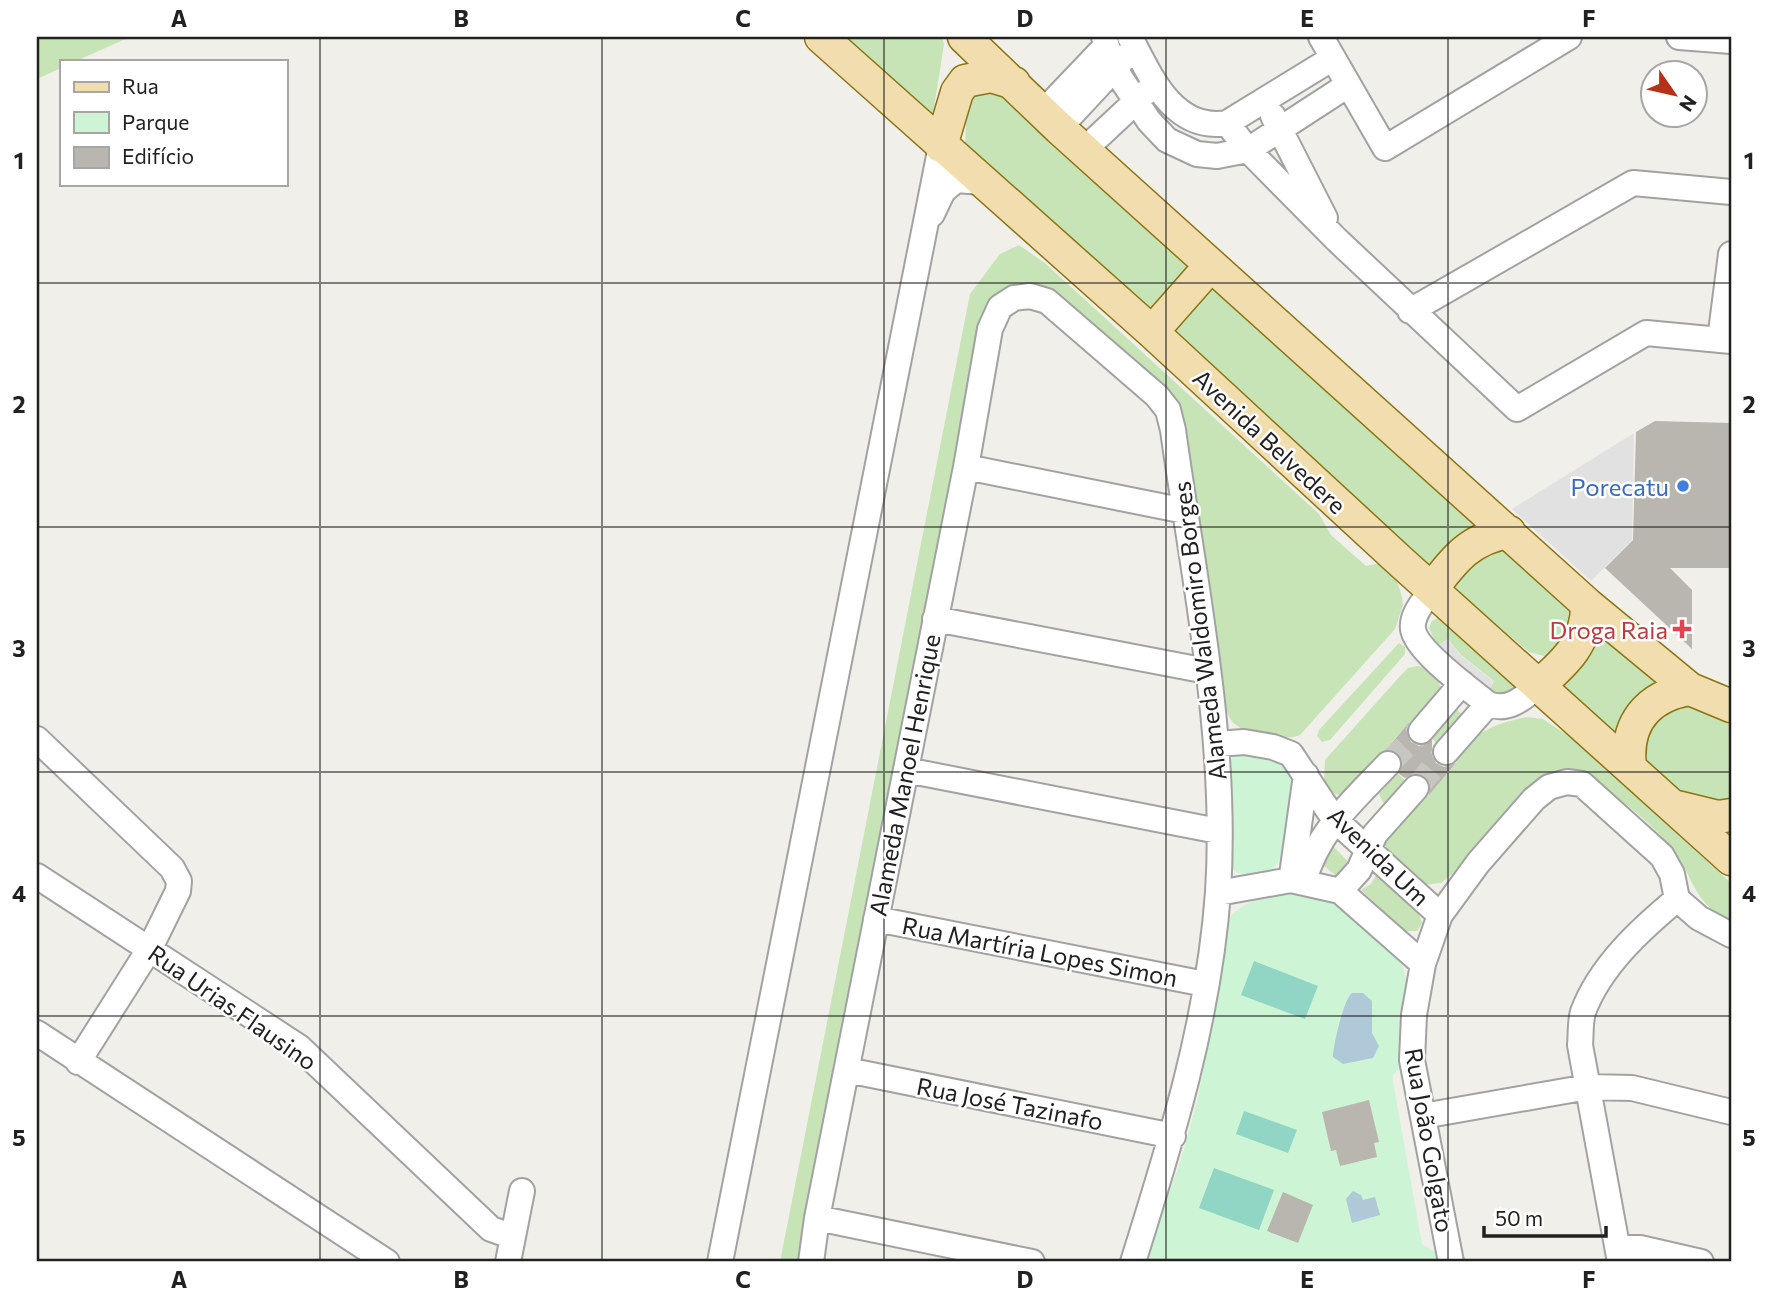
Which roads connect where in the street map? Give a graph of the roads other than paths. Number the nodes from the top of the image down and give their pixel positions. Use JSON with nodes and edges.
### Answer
{"nodes":[{"id":1,"x":821,"y":37,"type":"edge"},
{"id":2,"x":964,"y":37,"type":"edge"},
{"id":3,"x":1569,"y":37,"type":"edge"},
{"id":4,"x":1679,"y":37,"type":"edge"},
{"id":5,"x":1133,"y":41,"type":"edge"},
{"id":6,"x":1731,"y":41,"type":"edge"},
{"id":7,"x":1327,"y":47,"type":"edge"},
{"id":8,"x":1108,"y":51,"type":"edge"},
{"id":9,"x":1014,"y":83,"type":"junction"},
{"id":10,"x":1156,"y":84,"type":"junction"},
{"id":11,"x":1348,"y":85,"type":"junction"},
{"id":12,"x":1263,"y":100,"type":"junction"},
{"id":13,"x":1135,"y":103,"type":"junction"},
{"id":14,"x":1052,"y":120,"type":"junction"},
{"id":15,"x":1227,"y":123,"type":"junction"},
{"id":16,"x":1280,"y":128,"type":"junction"},
{"id":17,"x":941,"y":146,"type":"junction"},
{"id":18,"x":1084,"y":150,"type":"junction"},
{"id":19,"x":1248,"y":150,"type":"junction"},
{"id":20,"x":982,"y":182,"type":"junction"},
{"id":21,"x":1731,"y":192,"type":"edge"},
{"id":22,"x":926,"y":228,"type":"junction"},
{"id":23,"x":1337,"y":240,"type":"junction"},
{"id":24,"x":1731,"y":254,"type":"edge"},
{"id":25,"x":1211,"y":265,"type":"junction"},
{"id":26,"x":1410,"y":311,"type":"junction"},
{"id":27,"x":1152,"y":332,"type":"junction"},
{"id":28,"x":1726,"y":341,"type":"edge"},
{"id":29,"x":1168,"y":410,"type":"joint"},
{"id":30,"x":966,"y":467,"type":"junction"},
{"id":31,"x":1185,"y":511,"type":"junction"},
{"id":32,"x":1509,"y":532,"type":"junction"},
{"id":33,"x":1432,"y":589,"type":"junction"},
{"id":34,"x":1587,"y":604,"type":"junction"},
{"id":35,"x":935,"y":619,"type":"junction"},
{"id":36,"x":1207,"y":671,"type":"junction"},
{"id":37,"x":1462,"y":683,"type":"junction"},
{"id":38,"x":1539,"y":685,"type":"junction"},
{"id":39,"x":1690,"y":689,"type":"junction"},
{"id":40,"x":1488,"y":704,"type":"junction"},
{"id":41,"x":1731,"y":706,"type":"edge"},
{"id":42,"x":1421,"y":731,"type":"tunnel mouth"},
{"id":43,"x":37,"y":739,"type":"edge"},
{"id":44,"x":1217,"y":744,"type":"junction"},
{"id":45,"x":1447,"y":752,"type":"tunnel mouth"},
{"id":46,"x":1388,"y":764,"type":"tunnel mouth"},
{"id":47,"x":1630,"y":767,"type":"junction"},
{"id":48,"x":906,"y":770,"type":"junction"},
{"id":49,"x":1306,"y":775,"type":"junction"},
{"id":50,"x":1416,"y":788,"type":"tunnel mouth"},
{"id":51,"x":1672,"y":806,"type":"junction"},
{"id":52,"x":1731,"y":815,"type":"edge"},
{"id":53,"x":1334,"y":819,"type":"junction"},
{"id":54,"x":1218,"y":831,"type":"junction"},
{"id":55,"x":1368,"y":851,"type":"junction"},
{"id":56,"x":1731,"y":859,"type":"edge"},
{"id":57,"x":37,"y":876,"type":"edge"},
{"id":58,"x":1298,"y":880,"type":"junction"},
{"id":59,"x":1340,"y":891,"type":"junction"},
{"id":60,"x":1218,"y":893,"type":"junction"},
{"id":61,"x":1677,"y":898,"type":"junction"},
{"id":62,"x":1440,"y":915,"type":"junction"},
{"id":63,"x":876,"y":919,"type":"junction"},
{"id":64,"x":1731,"y":935,"type":"edge"},
{"id":65,"x":150,"y":948,"type":"junction"},
{"id":66,"x":1423,"y":964,"type":"junction"},
{"id":67,"x":1205,"y":984,"type":"junction"},
{"id":68,"x":37,"y":1032,"type":"edge"},
{"id":69,"x":78,"y":1062,"type":"junction"},
{"id":70,"x":847,"y":1070,"type":"junction"},
{"id":71,"x":1588,"y":1087,"type":"junction"},
{"id":72,"x":1731,"y":1112,"type":"edge"},
{"id":73,"x":1423,"y":1116,"type":"junction"},
{"id":74,"x":1173,"y":1136,"type":"junction"},
{"id":75,"x":522,"y":1191,"type":"dead end"},
{"id":76,"x":817,"y":1218,"type":"junction"},
{"id":77,"x":511,"y":1236,"type":"junction"},
{"id":78,"x":1619,"y":1255,"type":"edge"},
{"id":79,"x":965,"y":1256,"type":"edge"},
{"id":80,"x":387,"y":1262,"type":"edge"},
{"id":81,"x":508,"y":1262,"type":"edge"},
{"id":82,"x":720,"y":1262,"type":"edge"},
{"id":83,"x":811,"y":1262,"type":"edge"},
{"id":84,"x":1032,"y":1262,"type":"edge"},
{"id":85,"x":1133,"y":1262,"type":"edge"},
{"id":86,"x":1451,"y":1262,"type":"edge"},
{"id":87,"x":1700,"y":1262,"type":"edge"}],
"edges":[{"from":1,"to":17,"type":"main road","name":"Avenida Belvedere"},
{"from":2,"to":9,"type":"main road"},
{"from":3,"to":11,"type":"street"},
{"from":4,"to":6,"type":"street"},
{"from":5,"to":8,"type":"street"},
{"from":5,"to":10,"type":"street"},
{"from":7,"to":11,"type":"street"},
{"from":7,"to":12,"type":"street"},
{"from":8,"to":13,"type":"street"},
{"from":8,"to":14,"type":"street"},
{"from":9,"to":14,"type":"main road"},
{"from":9,"to":17,"type":"main road"},
{"from":10,"to":13,"type":"street"},
{"from":10,"to":15,"type":"street"},
{"from":11,"to":16,"type":"street"},
{"from":12,"to":15,"type":"street"},
{"from":12,"to":16,"type":"street"},
{"from":13,"to":18,"type":"street"},
{"from":13,"to":19,"type":"street"},
{"from":14,"to":18,"type":"main road"},
{"from":15,"to":19,"type":"street"},
{"from":16,"to":19,"type":"street"},
{"from":16,"to":23,"type":"street"},
{"from":17,"to":20,"type":"main road","name":"Avenida Belvedere"},
{"from":17,"to":22,"type":"street"},
{"from":18,"to":25,"type":"main road"},
{"from":19,"to":23,"type":"street"},
{"from":20,"to":22,"type":"street"},
{"from":20,"to":27,"type":"main road","name":"Avenida Belvedere"},
{"from":21,"to":26,"type":"street"},
{"from":22,"to":82,"type":"street"},
{"from":23,"to":26,"type":"street"},
{"from":24,"to":28,"type":"street"},
{"from":25,"to":27,"type":"main road"},
{"from":25,"to":32,"type":"main road"},
{"from":26,"to":28,"type":"street"},
{"from":27,"to":33,"type":"main road","name":"Avenida Belvedere"},
{"from":29,"to":30,"type":"street","name":"Alameda Manoel Henrique"},
{"from":29,"to":31,"type":"street","name":"Alameda Waldomiro Borges"},
{"from":30,"to":31,"type":"street"},
{"from":30,"to":35,"type":"street","name":"Alameda Manoel Henrique"},
{"from":31,"to":36,"type":"street","name":"Alameda Waldomiro Borges"},
{"from":32,"to":33,"type":"main road"},
{"from":32,"to":34,"type":"main road"},
{"from":33,"to":37,"type":"street"},
{"from":33,"to":38,"type":"main road","name":"Avenida Belvedere"},
{"from":34,"to":38,"type":"main road"},
{"from":34,"to":39,"type":"main road"},
{"from":35,"to":36,"type":"street"},
{"from":35,"to":48,"type":"street","name":"Alameda Manoel Henrique"},
{"from":36,"to":44,"type":"street","name":"Alameda Waldomiro Borges"},
{"from":37,"to":40,"type":"street"},
{"from":37,"to":42,"type":"street"},
{"from":38,"to":40,"type":"street"},
{"from":38,"to":47,"type":"main road","name":"Avenida Belvedere"},
{"from":39,"to":41,"type":"main road"},
{"from":39,"to":47,"type":"main road"},
{"from":40,"to":45,"type":"street"},
{"from":43,"to":65,"type":"street"},
{"from":44,"to":49,"type":"street","name":"Avenida Um"},
{"from":44,"to":54,"type":"street","name":"Alameda Waldomiro Borges"},
{"from":46,"to":53,"type":"street"},
{"from":47,"to":51,"type":"main road","name":"Avenida Belvedere"},
{"from":48,"to":54,"type":"street"},
{"from":48,"to":63,"type":"street","name":"Alameda Manoel Henrique"},
{"from":49,"to":53,"type":"street","name":"Avenida Um"},
{"from":49,"to":58,"type":"street"},
{"from":50,"to":55,"type":"street"},
{"from":51,"to":52,"type":"main road","name":"Avenida Belvedere"},
{"from":51,"to":56,"type":"main road"},
{"from":53,"to":55,"type":"street","name":"Avenida Um"},
{"from":53,"to":58,"type":"street"},
{"from":54,"to":60,"type":"street","name":"Alameda Waldomiro Borges"},
{"from":55,"to":59,"type":"street"},
{"from":55,"to":62,"type":"street","name":"Avenida Um"},
{"from":57,"to":65,"type":"street","name":"Rua Urias Flausino"},
{"from":58,"to":59,"type":"street","name":"Avenida Um"},
{"from":58,"to":60,"type":"street","name":"Avenida Um"},
{"from":59,"to":66,"type":"street","name":"Avenida Um"},
{"from":60,"to":67,"type":"street","name":"Alameda Waldomiro Borges"},
{"from":61,"to":62,"type":"street","name":"Rua João Golgato"},
{"from":61,"to":64,"type":"street"},
{"from":61,"to":71,"type":"street"},
{"from":62,"to":66,"type":"street","name":"Rua João Golgato"},
{"from":63,"to":67,"type":"street","name":"Rua Martíria Lopes Simon"},
{"from":63,"to":70,"type":"street","name":"Alameda Manoel Henrique"},
{"from":65,"to":69,"type":"street"},
{"from":65,"to":77,"type":"street","name":"Rua Urias Flausino"},
{"from":66,"to":73,"type":"street","name":"Rua João Golgato"},
{"from":67,"to":74,"type":"street","name":"Alameda Waldomiro Borges"},
{"from":68,"to":69,"type":"street"},
{"from":69,"to":80,"type":"street"},
{"from":70,"to":74,"type":"street","name":"Rua José Tazinafo"},
{"from":70,"to":76,"type":"street","name":"Alameda Manoel Henrique"},
{"from":71,"to":72,"type":"street"},
{"from":71,"to":73,"type":"street"},
{"from":71,"to":78,"type":"street"},
{"from":73,"to":86,"type":"street","name":"Rua João Golgato"},
{"from":74,"to":85,"type":"street","name":"Alameda Waldomiro Borges"},
{"from":75,"to":77,"type":"street"},
{"from":76,"to":79,"type":"street"},
{"from":76,"to":83,"type":"street","name":"Alameda Manoel Henrique"},
{"from":77,"to":81,"type":"street"},
{"from":78,"to":87,"type":"street"},
{"from":79,"to":84,"type":"street"}]}
